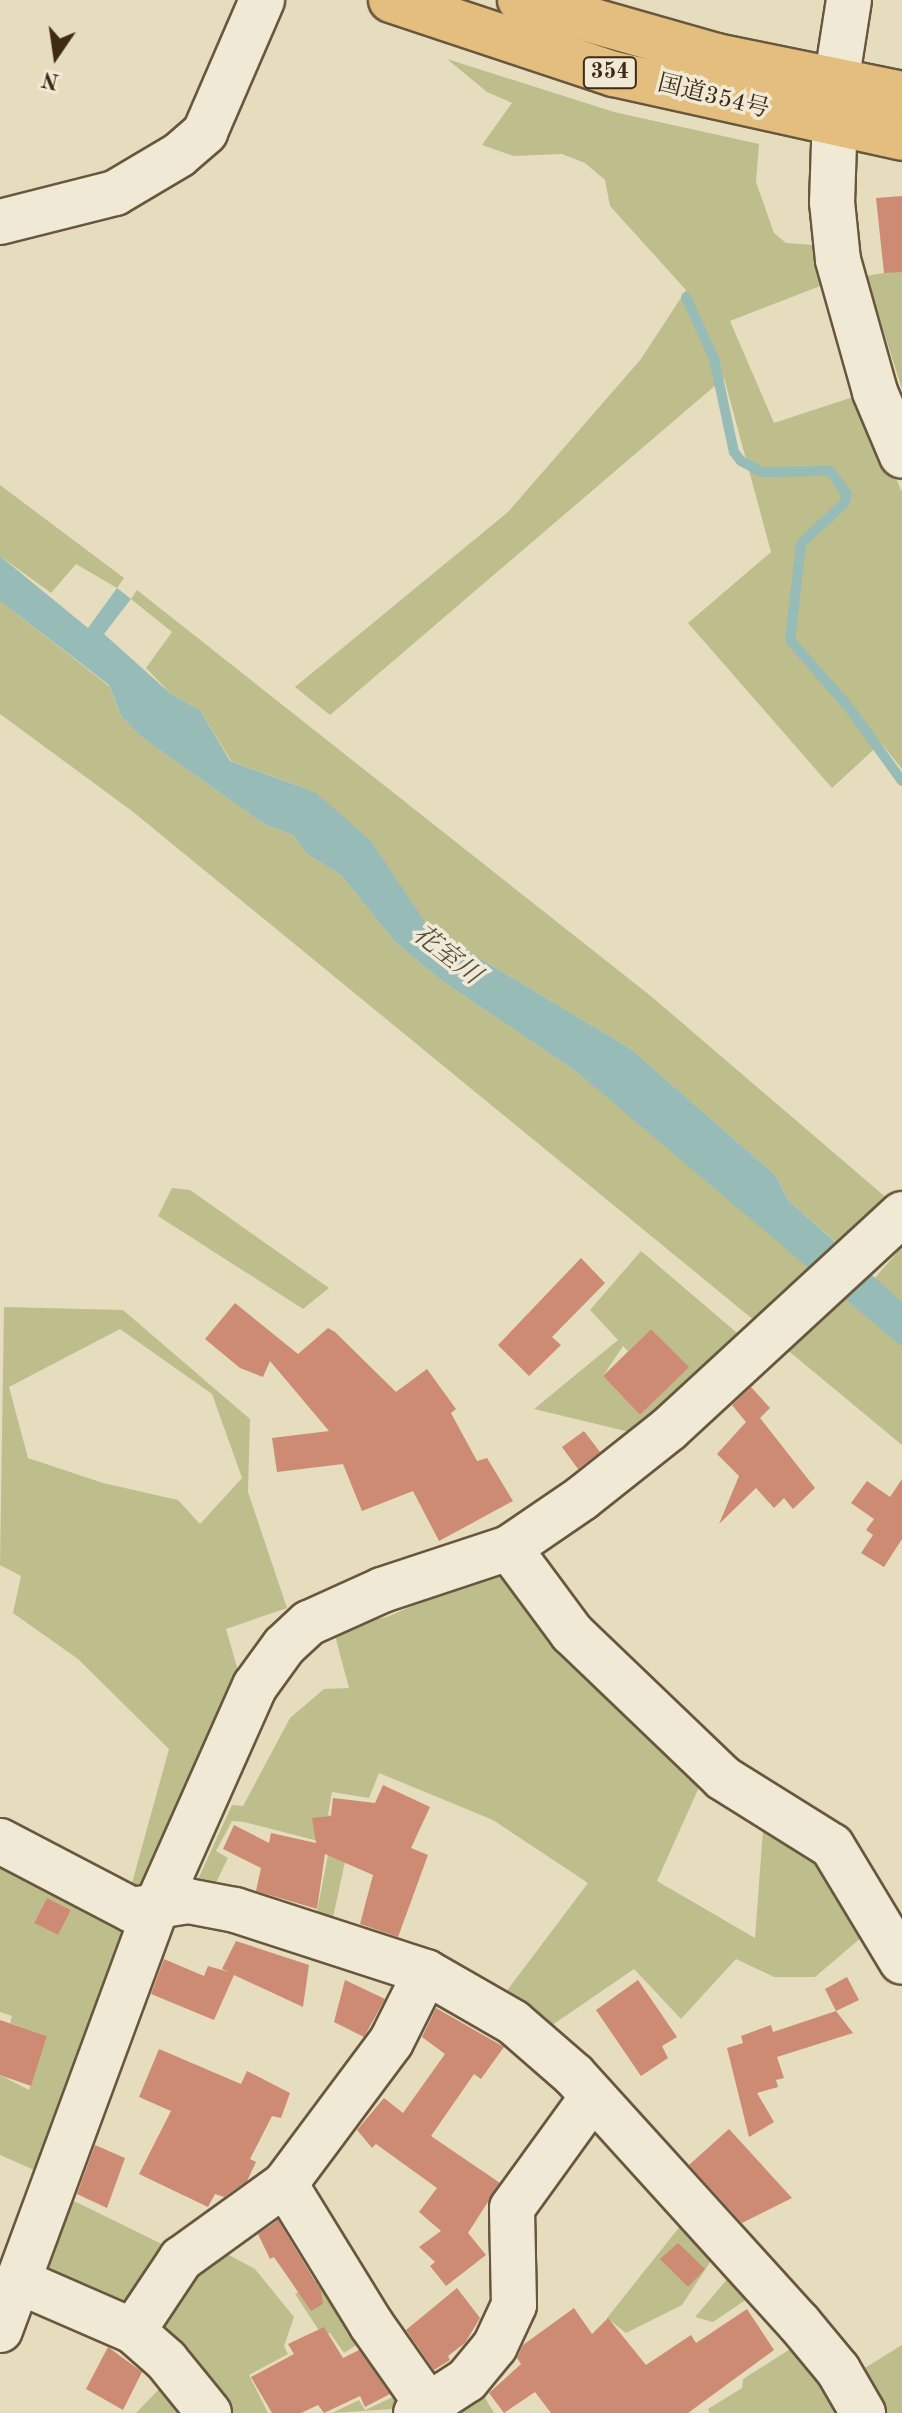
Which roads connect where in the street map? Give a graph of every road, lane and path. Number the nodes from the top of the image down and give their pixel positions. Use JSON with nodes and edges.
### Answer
{"nodes":[{"id":1,"x":262,"y":0,"type":"edge"},
{"id":2,"x":391,"y":0,"type":"edge"},
{"id":3,"x":520,"y":0,"type":"edge"},
{"id":4,"x":849,"y":0,"type":"edge"},
{"id":5,"x":836,"y":83,"type":"junction"},
{"id":6,"x":902,"y":94,"type":"edge"},
{"id":7,"x":835,"y":126,"type":"junction"},
{"id":8,"x":902,"y":138,"type":"edge"},
{"id":9,"x":0,"y":222,"type":"edge"},
{"id":10,"x":902,"y":456,"type":"edge"},
{"id":11,"x":902,"y":1214,"type":"edge"},
{"id":12,"x":509,"y":1548,"type":"junction"},
{"id":13,"x":0,"y":1841,"type":"edge"},
{"id":14,"x":156,"y":1908,"type":"junction"},
{"id":15,"x":902,"y":1962,"type":"edge"},
{"id":16,"x":426,"y":1972,"type":"junction"},
{"id":17,"x":593,"y":2096,"type":"junction"},
{"id":18,"x":285,"y":2184,"type":"junction"},
{"id":19,"x":18,"y":2281,"type":"junction"},
{"id":20,"x":0,"y":2330,"type":"edge"},
{"id":21,"x":133,"y":2331,"type":"junction"},
{"id":22,"x":422,"y":2409,"type":"edge"},
{"id":23,"x":209,"y":2413,"type":"edge"},
{"id":24,"x":863,"y":2413,"type":"edge"}],
"edges":[{"from":1,"to":9,"type":"street"},
{"from":2,"to":7,"type":"highway","name":"国道354号","number":"354"},
{"from":3,"to":5,"type":"highway","name":"国道354号","number":"354"},
{"from":4,"to":5,"type":"street"},
{"from":5,"to":6,"type":"highway","name":"国道354号","number":"354"},
{"from":5,"to":7,"type":"street"},
{"from":7,"to":8,"type":"highway","name":"国道354号","number":"354"},
{"from":7,"to":10,"type":"street"},
{"from":11,"to":12,"type":"street"},
{"from":12,"to":14,"type":"street"},
{"from":12,"to":15,"type":"street"},
{"from":13,"to":14,"type":"street"},
{"from":14,"to":16,"type":"street"},
{"from":14,"to":19,"type":"street"},
{"from":16,"to":17,"type":"street"},
{"from":16,"to":18,"type":"street"},
{"from":17,"to":22,"type":"street"},
{"from":17,"to":24,"type":"street"},
{"from":18,"to":21,"type":"street"},
{"from":18,"to":22,"type":"street"},
{"from":19,"to":20,"type":"street"},
{"from":19,"to":21,"type":"street"},
{"from":21,"to":23,"type":"street"}]}
